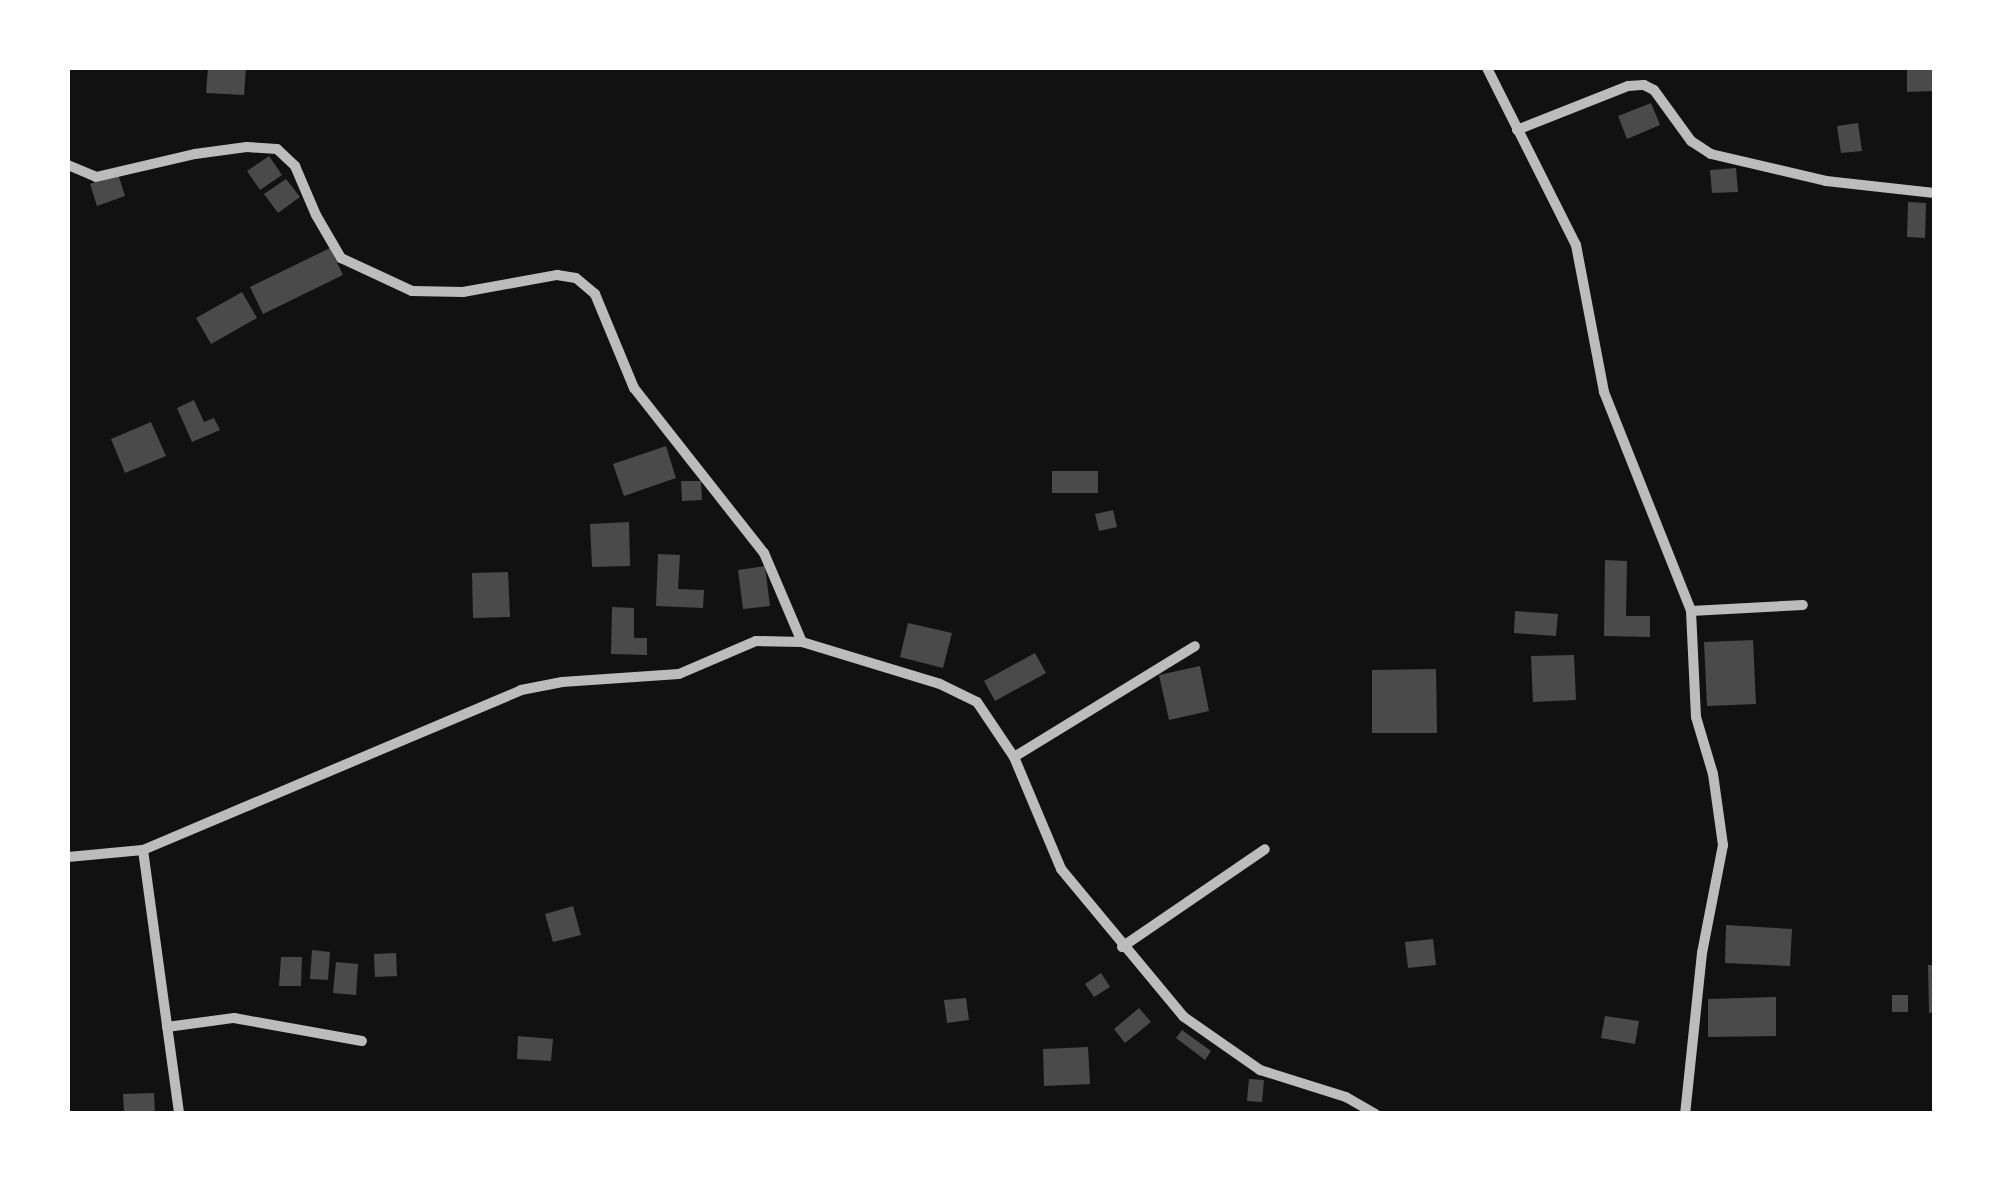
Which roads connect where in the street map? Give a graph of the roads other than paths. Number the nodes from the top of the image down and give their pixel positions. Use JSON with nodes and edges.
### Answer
{"nodes":[{"id":1,"x":1486,"y":68,"type":"edge"},
{"id":2,"x":1517,"y":130,"type":"junction"},
{"id":3,"x":68,"y":165,"type":"edge"},
{"id":4,"x":1934,"y":193,"type":"edge"},
{"id":5,"x":1803,"y":606,"type":"dead end"},
{"id":6,"x":1691,"y":611,"type":"junction"},
{"id":7,"x":802,"y":642,"type":"junction"},
{"id":8,"x":1195,"y":646,"type":"dead end"},
{"id":9,"x":1014,"y":756,"type":"junction"},
{"id":10,"x":1265,"y":849,"type":"dead end"},
{"id":11,"x":143,"y":850,"type":"junction"},
{"id":12,"x":68,"y":857,"type":"edge"},
{"id":13,"x":1122,"y":947,"type":"junction"},
{"id":14,"x":167,"y":1027,"type":"junction"},
{"id":15,"x":362,"y":1041,"type":"dead end"},
{"id":16,"x":179,"y":1114,"type":"edge"},
{"id":17,"x":1374,"y":1114,"type":"edge"},
{"id":18,"x":1685,"y":1114,"type":"edge"}],
"edges":[{"from":1,"to":2,"type":"street"},
{"from":2,"to":4,"type":"street"},
{"from":2,"to":6,"type":"street"},
{"from":3,"to":7,"type":"street"},
{"from":5,"to":6,"type":"street"},
{"from":6,"to":18,"type":"street"},
{"from":7,"to":9,"type":"street"},
{"from":7,"to":11,"type":"street"},
{"from":8,"to":9,"type":"street"},
{"from":9,"to":13,"type":"street"},
{"from":10,"to":13,"type":"street"},
{"from":11,"to":12,"type":"street"},
{"from":11,"to":14,"type":"street"},
{"from":13,"to":17,"type":"street"},
{"from":14,"to":15,"type":"street"},
{"from":14,"to":16,"type":"street"}]}
